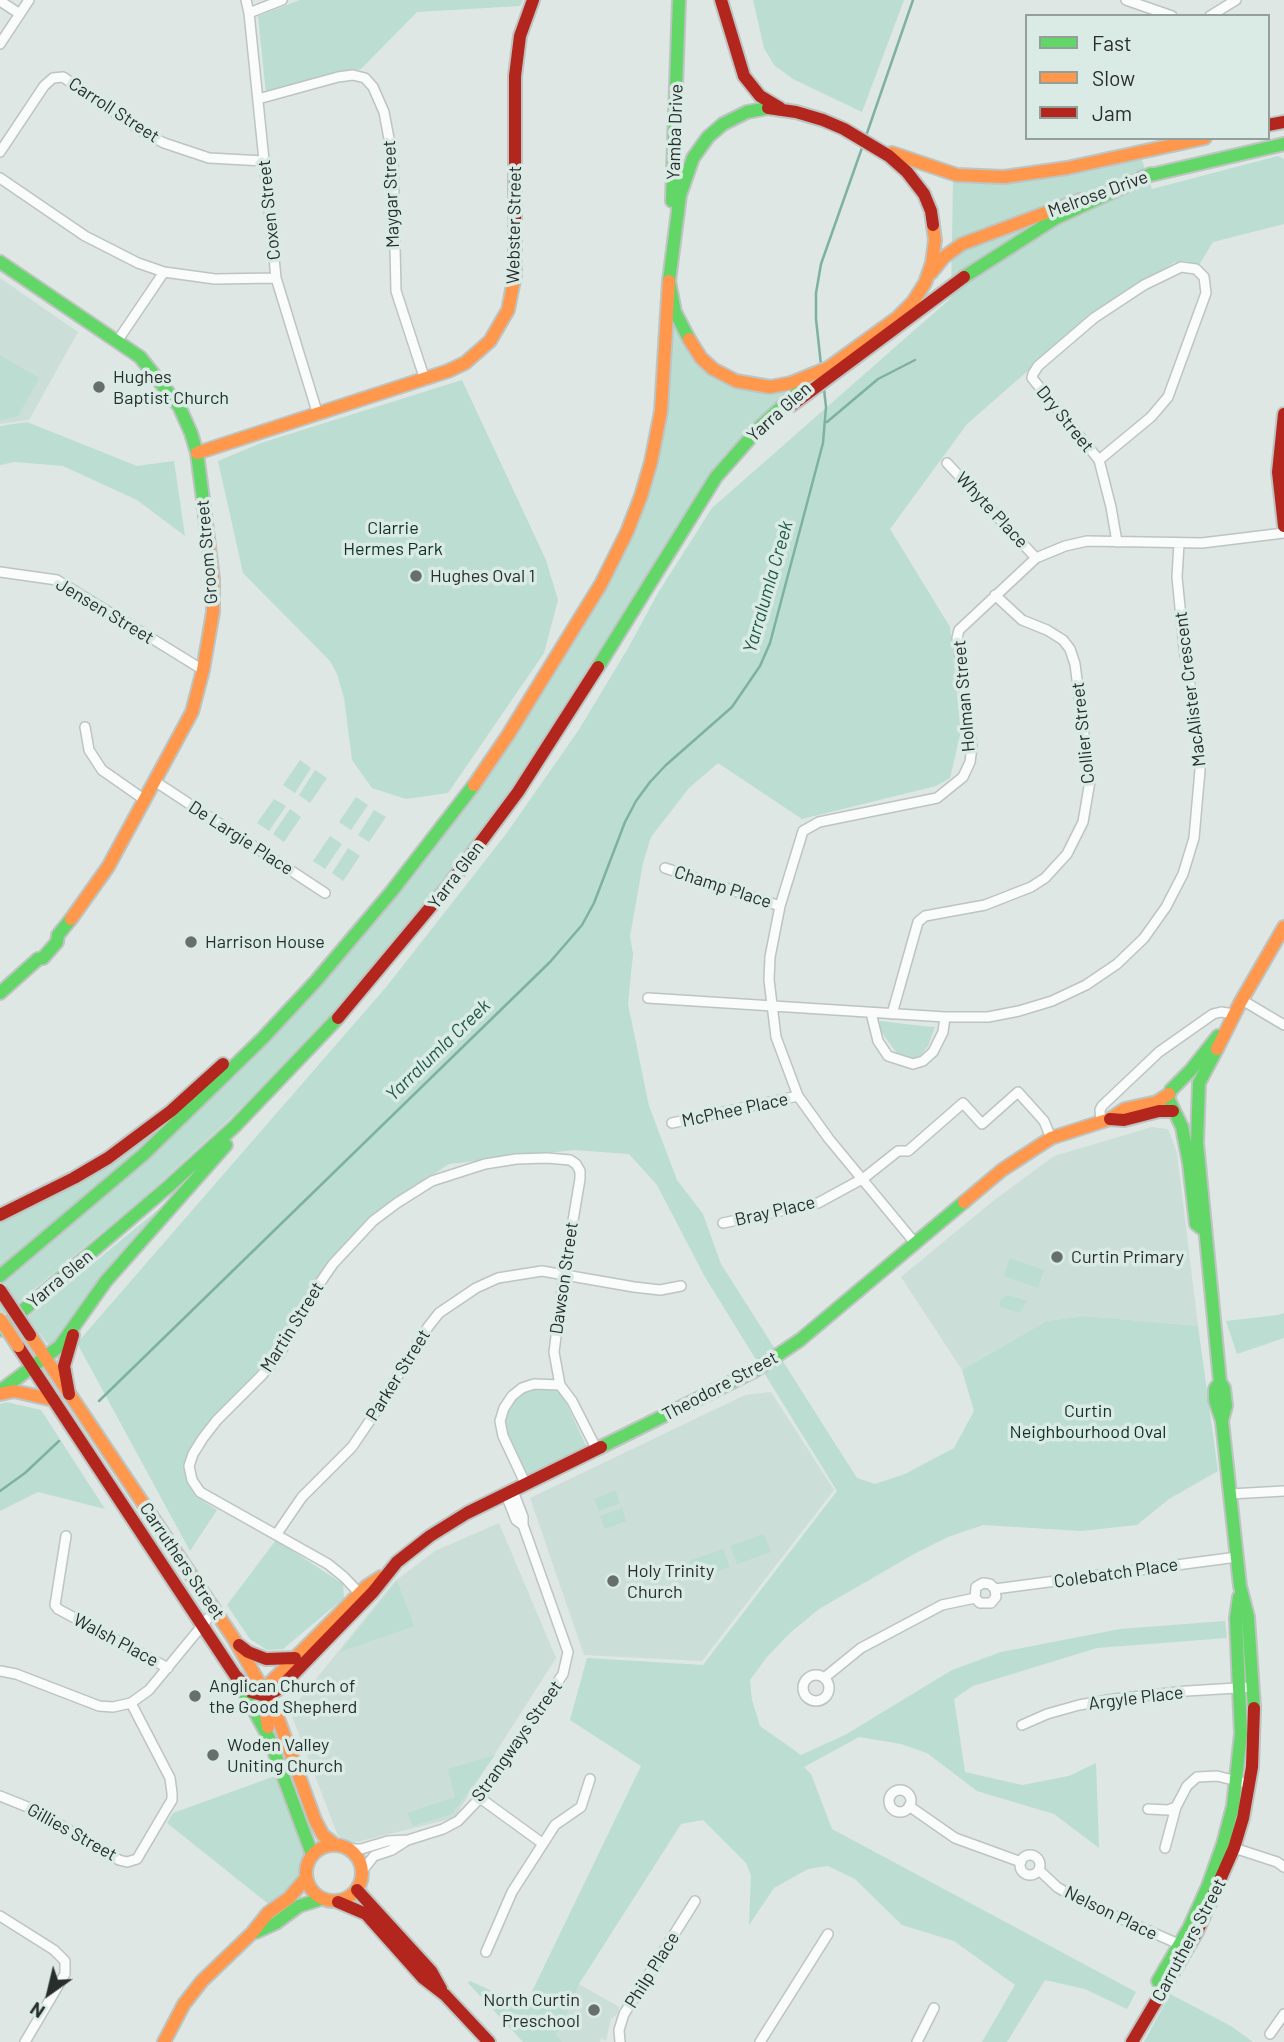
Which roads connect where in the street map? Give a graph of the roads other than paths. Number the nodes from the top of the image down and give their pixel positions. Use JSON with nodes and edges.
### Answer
{"nodes":[{"id":1,"x":29,"y":0,"type":"edge"},
{"id":2,"x":246,"y":0,"type":"edge"},
{"id":3,"x":282,"y":0,"type":"edge"},
{"id":4,"x":533,"y":0,"type":"edge"},
{"id":5,"x":679,"y":0,"type":"edge"},
{"id":6,"x":721,"y":0,"type":"edge"},
{"id":7,"x":1126,"y":0,"type":"edge"},
{"id":8,"x":1236,"y":0,"type":"edge"},
{"id":9,"x":0,"y":1,"type":"edge"},
{"id":10,"x":249,"y":13,"type":"junction"},
{"id":11,"x":20,"y":14,"type":"junction"},
{"id":12,"x":1166,"y":14,"type":"edge"},
{"id":13,"x":1213,"y":14,"type":"edge"},
{"id":14,"x":0,"y":44,"type":"edge"},
{"id":15,"x":258,"y":99,"type":"junction"},
{"id":16,"x":787,"y":110,"type":"junction"},
{"id":17,"x":1195,"y":140,"type":"edge"},
{"id":18,"x":1284,"y":144,"type":"edge"},
{"id":19,"x":0,"y":152,"type":"edge"},
{"id":20,"x":889,"y":154,"type":"junction"},
{"id":21,"x":264,"y":161,"type":"junction"},
{"id":22,"x":1151,"y":174,"type":"junction"},
{"id":23,"x":0,"y":178,"type":"edge"},
{"id":24,"x":0,"y":262,"type":"edge"},
{"id":25,"x":670,"y":265,"type":"junction"},
{"id":26,"x":164,"y":272,"type":"junction"},
{"id":27,"x":928,"y":276,"type":"junction"},
{"id":28,"x":276,"y":278,"type":"junction"},
{"id":29,"x":670,"y":281,"type":"junction"},
{"id":30,"x":118,"y":340,"type":"junction"},
{"id":31,"x":843,"y":361,"type":"junction"},
{"id":32,"x":425,"y":380,"type":"junction"},
{"id":33,"x":798,"y":391,"type":"junction"},
{"id":34,"x":317,"y":415,"type":"junction"},
{"id":35,"x":1284,"y":415,"type":"edge"},
{"id":36,"x":1282,"y":431,"type":"edge"},
{"id":37,"x":197,"y":453,"type":"junction"},
{"id":38,"x":1099,"y":460,"type":"junction"},
{"id":39,"x":947,"y":463,"type":"dead end"},
{"id":40,"x":1282,"y":465,"type":"edge"},
{"id":41,"x":1284,"y":509,"type":"edge"},
{"id":42,"x":1284,"y":526,"type":"edge"},
{"id":43,"x":1284,"y":533,"type":"edge"},
{"id":44,"x":1117,"y":542,"type":"junction"},
{"id":45,"x":1179,"y":543,"type":"junction"},
{"id":46,"x":1036,"y":558,"type":"junction"},
{"id":47,"x":0,"y":572,"type":"edge"},
{"id":48,"x":995,"y":595,"type":"junction"},
{"id":49,"x":204,"y":670,"type":"junction"},
{"id":50,"x":85,"y":727,"type":"dead end"},
{"id":51,"x":156,"y":782,"type":"junction"},
{"id":52,"x":464,"y":799,"type":"junction"},
{"id":53,"x":145,"y":800,"type":"junction"},
{"id":54,"x":666,"y":868,"type":"dead end"},
{"id":55,"x":326,"y":893,"type":"dead end"},
{"id":56,"x":780,"y":906,"type":"junction"},
{"id":57,"x":1284,"y":927,"type":"edge"},
{"id":58,"x":0,"y":993,"type":"edge"},
{"id":59,"x":648,"y":998,"type":"dead end"},
{"id":60,"x":1242,"y":1000,"type":"junction"},
{"id":61,"x":772,"y":1006,"type":"junction"},
{"id":62,"x":871,"y":1013,"type":"junction"},
{"id":63,"x":892,"y":1014,"type":"junction"},
{"id":64,"x":945,"y":1017,"type":"junction"},
{"id":65,"x":1232,"y":1018,"type":"junction"},
{"id":66,"x":1284,"y":1025,"type":"edge"},
{"id":67,"x":287,"y":1074,"type":"junction"},
{"id":68,"x":1171,"y":1090,"type":"junction"},
{"id":69,"x":798,"y":1096,"type":"junction"},
{"id":70,"x":1199,"y":1101,"type":"junction"},
{"id":71,"x":1174,"y":1111,"type":"junction"},
{"id":72,"x":1105,"y":1120,"type":"junction"},
{"id":73,"x":672,"y":1123,"type":"dead end"},
{"id":74,"x":1051,"y":1138,"type":"junction"},
{"id":75,"x":580,"y":1171,"type":"joint"},
{"id":76,"x":864,"y":1178,"type":"junction"},
{"id":77,"x":0,"y":1216,"type":"edge"},
{"id":78,"x":723,"y":1223,"type":"dead end"},
{"id":79,"x":1204,"y":1230,"type":"junction"},
{"id":80,"x":915,"y":1243,"type":"junction"},
{"id":81,"x":564,"y":1273,"type":"junction"},
{"id":82,"x":0,"y":1276,"type":"edge"},
{"id":83,"x":681,"y":1286,"type":"dead end"},
{"id":84,"x":0,"y":1290,"type":"edge"},
{"id":85,"x":81,"y":1316,"type":"junction"},
{"id":86,"x":0,"y":1319,"type":"edge"},
{"id":87,"x":0,"y":1330,"type":"edge"},
{"id":88,"x":44,"y":1358,"type":"junction"},
{"id":89,"x":32,"y":1366,"type":"junction"},
{"id":90,"x":560,"y":1385,"type":"junction"},
{"id":91,"x":0,"y":1392,"type":"edge"},
{"id":92,"x":69,"y":1394,"type":"junction"},
{"id":93,"x":54,"y":1400,"type":"junction"},
{"id":94,"x":597,"y":1450,"type":"junction"},
{"id":95,"x":526,"y":1485,"type":"junction"},
{"id":96,"x":1284,"y":1491,"type":"edge"},
{"id":97,"x":509,"y":1493,"type":"junction"},
{"id":98,"x":1230,"y":1494,"type":"junction"},
{"id":99,"x":276,"y":1535,"type":"junction"},
{"id":100,"x":66,"y":1536,"type":"dead end"},
{"id":101,"x":1237,"y":1557,"type":"junction"},
{"id":102,"x":995,"y":1589,"type":"junction"},
{"id":103,"x":362,"y":1597,"type":"junction"},
{"id":104,"x":975,"y":1598,"type":"junction"},
{"id":105,"x":215,"y":1610,"type":"junction"},
{"id":106,"x":204,"y":1624,"type":"junction"},
{"id":107,"x":234,"y":1639,"type":"junction"},
{"id":108,"x":295,"y":1658,"type":"junction"},
{"id":109,"x":168,"y":1668,"type":"junction"},
{"id":110,"x":0,"y":1671,"type":"edge"},
{"id":111,"x":236,"y":1676,"type":"junction"},
{"id":112,"x":824,"y":1678,"type":"dead end"},
{"id":113,"x":1246,"y":1687,"type":"junction"},
{"id":114,"x":266,"y":1696,"type":"junction"},
{"id":115,"x":131,"y":1703,"type":"junction"},
{"id":116,"x":1022,"y":1725,"type":"dead end"},
{"id":117,"x":270,"y":1738,"type":"junction"},
{"id":118,"x":590,"y":1779,"type":"dead end"},
{"id":119,"x":1243,"y":1782,"type":"junction"},
{"id":120,"x":0,"y":1796,"type":"edge"},
{"id":121,"x":480,"y":1798,"type":"junction"},
{"id":122,"x":909,"y":1806,"type":"dead end"},
{"id":123,"x":1176,"y":1807,"type":"junction"},
{"id":124,"x":1148,"y":1809,"type":"dead end"},
{"id":125,"x":408,"y":1840,"type":"junction"},
{"id":126,"x":542,"y":1843,"type":"junction"},
{"id":127,"x":334,"y":1845,"type":"junction"},
{"id":128,"x":1229,"y":1846,"type":"junction"},
{"id":129,"x":1165,"y":1848,"type":"dead end"},
{"id":130,"x":349,"y":1849,"type":"junction"},
{"id":131,"x":312,"y":1854,"type":"junction"},
{"id":132,"x":1284,"y":1867,"type":"edge"},
{"id":133,"x":362,"y":1871,"type":"junction"},
{"id":134,"x":306,"y":1878,"type":"junction"},
{"id":135,"x":357,"y":1890,"type":"junction"},
{"id":136,"x":321,"y":1899,"type":"junction"},
{"id":137,"x":695,"y":1901,"type":"dead end"},
{"id":138,"x":338,"y":1902,"type":"junction"},
{"id":139,"x":0,"y":1916,"type":"edge"},
{"id":140,"x":252,"y":1934,"type":"junction"},
{"id":141,"x":828,"y":1934,"type":"dead end"},
{"id":142,"x":1183,"y":1947,"type":"junction"},
{"id":143,"x":486,"y":1952,"type":"dead end"},
{"id":144,"x":445,"y":1995,"type":"junction"},
{"id":145,"x":934,"y":2008,"type":"dead end"},
{"id":146,"x":1284,"y":2014,"type":"edge"},
{"id":147,"x":1270,"y":2034,"type":"dead end"},
{"id":148,"x":25,"y":2042,"type":"edge"},
{"id":149,"x":164,"y":2042,"type":"edge"},
{"id":150,"x":489,"y":2042,"type":"edge"},
{"id":151,"x":620,"y":2042,"type":"edge"},
{"id":152,"x":760,"y":2042,"type":"edge"},
{"id":153,"x":917,"y":2042,"type":"edge"},
{"id":154,"x":1123,"y":2042,"type":"edge"},
{"id":155,"x":1132,"y":2042,"type":"edge"}],
"edges":[{"from":1,"to":11,"type":"street"},
{"from":2,"to":10,"type":"street","name":"Coxen Street"},
{"from":3,"to":10,"type":"street"},
{"from":4,"to":32,"type":"main road","name":"Webster Street"},
{"from":5,"to":25,"type":"main road","name":"Yamba Drive"},
{"from":6,"to":16,"type":"main road"},
{"from":7,"to":12,"type":"street"},
{"from":8,"to":13,"type":"street"},
{"from":9,"to":11,"type":"street"},
{"from":10,"to":15,"type":"street","name":"Coxen Street"},
{"from":11,"to":14,"type":"street"},
{"from":15,"to":21,"type":"street","name":"Coxen Street"},
{"from":15,"to":32,"type":"street","name":"Maygar Street"},
{"from":16,"to":20,"type":"main road","name":"Melrose Drive"},
{"from":16,"to":25,"type":"main road"},
{"from":17,"to":20,"type":"main road","name":"Melrose Drive"},
{"from":18,"to":22,"type":"main road","name":"Melrose Drive"},
{"from":19,"to":21,"type":"street","name":"Carroll Street"},
{"from":20,"to":27,"type":"main road"},
{"from":21,"to":28,"type":"street","name":"Coxen Street"},
{"from":22,"to":27,"type":"main road","name":"Melrose Drive"},
{"from":22,"to":31,"type":"main road"},
{"from":23,"to":26,"type":"street"},
{"from":24,"to":30,"type":"main road","name":"Groom Street"},
{"from":25,"to":29,"type":"main road"},
{"from":26,"to":28,"type":"street"},
{"from":26,"to":30,"type":"street"},
{"from":27,"to":31,"type":"main road"},
{"from":28,"to":34,"type":"street","name":"Coxen Street"},
{"from":29,"to":33,"type":"main road"},
{"from":29,"to":52,"type":"main road"},
{"from":30,"to":37,"type":"main road","name":"Groom Street"},
{"from":31,"to":33,"type":"main road","name":"Yarra Glen"},
{"from":32,"to":34,"type":"main road","name":"Webster Street"},
{"from":33,"to":67,"type":"main road","name":"Yarra Glen"},
{"from":34,"to":37,"type":"main road","name":"Webster Street"},
{"from":35,"to":36,"type":"main road"},
{"from":36,"to":40,"type":"main road"},
{"from":37,"to":49,"type":"main road","name":"Groom Street"},
{"from":38,"to":38,"type":"street","name":"Dry Street"},
{"from":38,"to":44,"type":"street","name":"Dry Street"},
{"from":39,"to":46,"type":"street","name":"Whyte Place"},
{"from":40,"to":41,"type":"main road"},
{"from":40,"to":42,"type":"main road"},
{"from":43,"to":45,"type":"street","name":"Holman Street"},
{"from":44,"to":45,"type":"street","name":"Holman Street"},
{"from":44,"to":46,"type":"street","name":"Holman Street"},
{"from":45,"to":64,"type":"street","name":"MacAlister Crescent"},
{"from":46,"to":48,"type":"street","name":"Holman Street"},
{"from":47,"to":49,"type":"street","name":"Jensen Street"},
{"from":48,"to":56,"type":"street","name":"Holman Street"},
{"from":48,"to":63,"type":"street","name":"Collier Street"},
{"from":49,"to":51,"type":"main road","name":"Groom Street"},
{"from":50,"to":53,"type":"street"},
{"from":51,"to":53,"type":"main road","name":"Groom Street"},
{"from":51,"to":55,"type":"street","name":"De Largie Place"},
{"from":52,"to":77,"type":"main road"},
{"from":52,"to":82,"type":"main road"},
{"from":53,"to":58,"type":"main road","name":"Groom Street"},
{"from":54,"to":56,"type":"street","name":"Champ Place"},
{"from":56,"to":61,"type":"street","name":"Holman Street"},
{"from":57,"to":60,"type":"main road","name":"Theodore Street"},
{"from":59,"to":61,"type":"street","name":"MacAlister Crescent"},
{"from":60,"to":65,"type":"main road","name":"Theodore Street"},
{"from":60,"to":66,"type":"street"},
{"from":61,"to":62,"type":"street","name":"MacAlister Crescent"},
{"from":61,"to":69,"type":"street","name":"Holman Street"},
{"from":62,"to":63,"type":"street","name":"MacAlister Crescent"},
{"from":62,"to":64,"type":"street"},
{"from":63,"to":64,"type":"street","name":"MacAlister Crescent"},
{"from":65,"to":68,"type":"main road","name":"Theodore Street"},
{"from":65,"to":70,"type":"main road","name":"Theodore Street"},
{"from":65,"to":72,"type":"street"},
{"from":67,"to":85,"type":"main road"},
{"from":67,"to":87,"type":"main road","name":"Yarra Glen"},
{"from":68,"to":70,"type":"main road"},
{"from":68,"to":71,"type":"main road"},
{"from":68,"to":72,"type":"main road","name":"Theodore Street"},
{"from":69,"to":73,"type":"street","name":"McPhee Place"},
{"from":69,"to":76,"type":"street","name":"Holman Street"},
{"from":70,"to":71,"type":"main road"},
{"from":70,"to":79,"type":"main road","name":"Carruthers Street"},
{"from":71,"to":72,"type":"main road","name":"Theodore Street"},
{"from":71,"to":79,"type":"main road","name":"Carruthers Street"},
{"from":72,"to":74,"type":"main road","name":"Theodore Street"},
{"from":74,"to":76,"type":"street","name":"Bray Place"},
{"from":74,"to":80,"type":"main road","name":"Theodore Street"},
{"from":75,"to":81,"type":"street","name":"Dawson Street"},
{"from":75,"to":99,"type":"street","name":"Martin Street"},
{"from":76,"to":78,"type":"street","name":"Bray Place"},
{"from":76,"to":80,"type":"street","name":"Holman Street"},
{"from":79,"to":98,"type":"main road","name":"Carruthers Street"},
{"from":80,"to":94,"type":"main road","name":"Theodore Street"},
{"from":81,"to":83,"type":"street","name":"Parker Street"},
{"from":81,"to":90,"type":"street","name":"Dawson Street"},
{"from":81,"to":99,"type":"street","name":"Parker Street"},
{"from":84,"to":88,"type":"main road","name":"Carruthers Street","bridge":true},
{"from":85,"to":88,"type":"main road"},
{"from":85,"to":92,"type":"main road"},
{"from":86,"to":89,"type":"main road","name":"Carruthers Street","bridge":true},
{"from":88,"to":89,"type":"main road"},
{"from":88,"to":92,"type":"main road","name":"Carruthers Street"},
{"from":89,"to":91,"type":"main road"},
{"from":89,"to":93,"type":"main road","name":"Carruthers Street"},
{"from":90,"to":94,"type":"street","name":"Dawson Street"},
{"from":90,"to":95,"type":"street"},
{"from":91,"to":93,"type":"main road"},
{"from":92,"to":105,"type":"main road","name":"Carruthers Street"},
{"from":93,"to":106,"type":"main road","name":"Carruthers Street"},
{"from":94,"to":95,"type":"main road","name":"Theodore Street"},
{"from":95,"to":97,"type":"main road","name":"Theodore Street"},
{"from":96,"to":98,"type":"street"},
{"from":97,"to":103,"type":"main road","name":"Theodore Street"},
{"from":97,"to":121,"type":"street","name":"Strangways Street"},
{"from":98,"to":101,"type":"main road","name":"Carruthers Street"},
{"from":99,"to":103,"type":"street","name":"Martin Street"},
{"from":100,"to":109,"type":"street","name":"Walsh Place"},
{"from":101,"to":102,"type":"street","name":"Colebatch Place"},
{"from":101,"to":113,"type":"main road","name":"Carruthers Street"},
{"from":102,"to":104,"type":"street","name":"Colebatch Place"},
{"from":102,"to":104,"type":"street","name":"Colebatch Place"},
{"from":103,"to":108,"type":"main road","name":"Theodore Street"},
{"from":103,"to":114,"type":"main road","name":"Theodore Street"},
{"from":104,"to":112,"type":"street","name":"Colebatch Place"},
{"from":105,"to":106,"type":"street"},
{"from":105,"to":107,"type":"main road","name":"Carruthers Street"},
{"from":106,"to":109,"type":"street"},
{"from":106,"to":111,"type":"main road","name":"Carruthers Street"},
{"from":107,"to":108,"type":"main road"},
{"from":107,"to":114,"type":"main road","name":"Carruthers Street"},
{"from":108,"to":114,"type":"main road","name":"Theodore Street"},
{"from":109,"to":115,"type":"street"},
{"from":110,"to":115,"type":"street"},
{"from":111,"to":114,"type":"main road"},
{"from":111,"to":117,"type":"main road","name":"Carruthers Street"},
{"from":113,"to":116,"type":"street","name":"Argyle Place"},
{"from":113,"to":119,"type":"main road","name":"Carruthers Street"},
{"from":114,"to":117,"type":"main road"},
{"from":114,"to":127,"type":"main road","name":"Carruthers Street"},
{"from":115,"to":120,"type":"street","name":"Gillies Street"},
{"from":117,"to":131,"type":"main road","name":"Carruthers Street"},
{"from":118,"to":126,"type":"street"},
{"from":119,"to":123,"type":"street"},
{"from":119,"to":128,"type":"main road","name":"Carruthers Street"},
{"from":121,"to":125,"type":"street","name":"Strangways Street"},
{"from":121,"to":126,"type":"street"},
{"from":122,"to":142,"type":"street","name":"Nelson Place"},
{"from":123,"to":124,"type":"street"},
{"from":123,"to":129,"type":"street"},
{"from":125,"to":130,"type":"street","name":"Strangways Street"},
{"from":125,"to":133,"type":"street","name":"Strangways Street"},
{"from":126,"to":143,"type":"street"},
{"from":127,"to":130,"type":"main road"},
{"from":127,"to":131,"type":"main road"},
{"from":128,"to":132,"type":"street"},
{"from":128,"to":142,"type":"main road","name":"Carruthers Street"},
{"from":130,"to":133,"type":"main road"},
{"from":131,"to":134,"type":"main road"},
{"from":133,"to":135,"type":"main road"},
{"from":134,"to":136,"type":"main road"},
{"from":134,"to":140,"type":"main road"},
{"from":135,"to":138,"type":"main road"},
{"from":135,"to":144,"type":"main road"},
{"from":136,"to":138,"type":"main road"},
{"from":136,"to":140,"type":"main road"},
{"from":137,"to":151,"type":"street","name":"Philp Place"},
{"from":138,"to":144,"type":"main road"},
{"from":139,"to":148,"type":"street"},
{"from":140,"to":149,"type":"main road"},
{"from":141,"to":152,"type":"street"},
{"from":142,"to":154,"type":"main road","name":"Carruthers Street"},
{"from":142,"to":155,"type":"main road","name":"Carruthers Street"},
{"from":144,"to":150,"type":"main road"},
{"from":145,"to":153,"type":"street"},
{"from":146,"to":147,"type":"street"}]}
